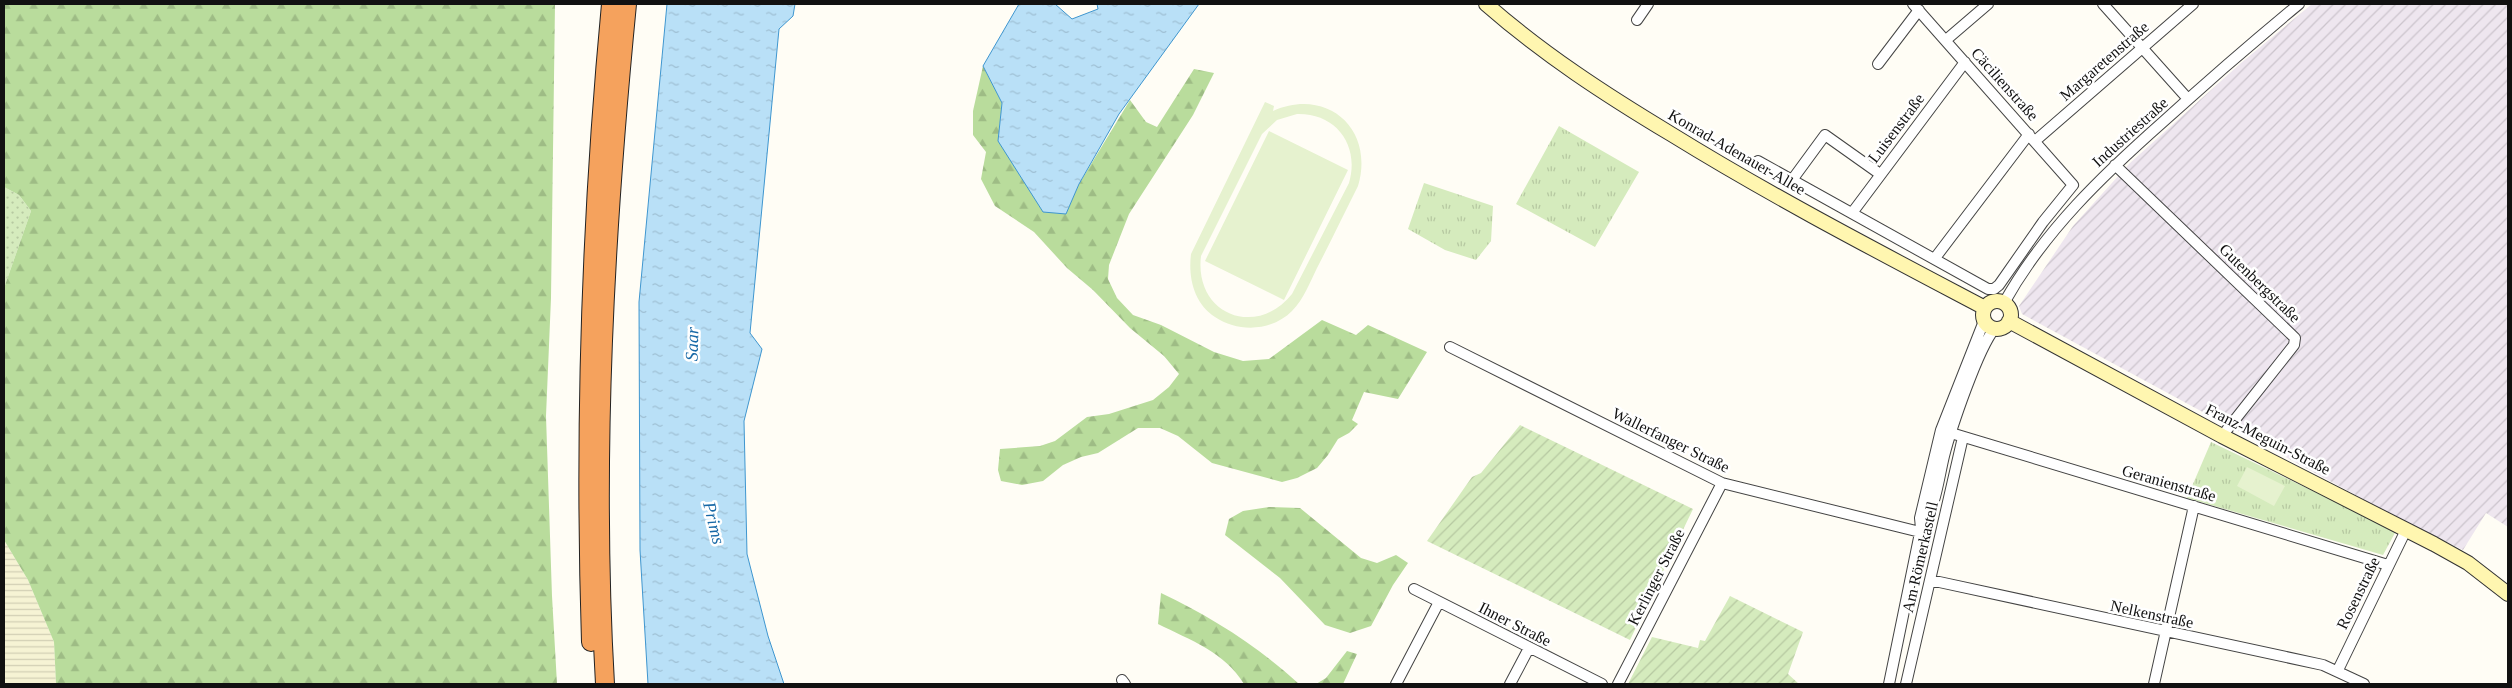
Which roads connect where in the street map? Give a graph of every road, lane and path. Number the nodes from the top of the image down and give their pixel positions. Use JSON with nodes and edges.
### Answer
{"nodes":[{"id":1,"x":611,"y":4,"type":"edge"},
{"id":2,"x":626,"y":4,"type":"edge"},
{"id":3,"x":1486,"y":4,"type":"edge"},
{"id":4,"x":1648,"y":4,"type":"edge"},
{"id":5,"x":1988,"y":4,"type":"edge"},
{"id":6,"x":2103,"y":4,"type":"edge"},
{"id":7,"x":2193,"y":4,"type":"edge"},
{"id":8,"x":2299,"y":4,"type":"edge"},
{"id":9,"x":1916,"y":7,"type":"edge"},
{"id":10,"x":1637,"y":20,"type":"dead end"},
{"id":11,"x":1946,"y":40,"type":"junction"},
{"id":12,"x":2143,"y":48,"type":"junction"},
{"id":13,"x":1965,"y":62,"type":"junction"},
{"id":14,"x":1878,"y":64,"type":"dead end"},
{"id":15,"x":2188,"y":99,"type":"junction"},
{"id":16,"x":2032,"y":137,"type":"junction"},
{"id":17,"x":1758,"y":161,"type":"dead end"},
{"id":18,"x":2115,"y":165,"type":"junction"},
{"id":19,"x":1880,"y":174,"type":"junction"},
{"id":20,"x":1792,"y":180,"type":"junction"},
{"id":21,"x":1852,"y":213,"type":"junction"},
{"id":22,"x":1934,"y":258,"type":"junction"},
{"id":23,"x":2004,"y":303,"type":"junction"},
{"id":24,"x":1988,"y":319,"type":"junction"},
{"id":25,"x":2009,"y":321,"type":"junction"},
{"id":26,"x":1450,"y":347,"type":"dead end"},
{"id":27,"x":1946,"y":432,"type":"junction"},
{"id":28,"x":2222,"y":436,"type":"junction"},
{"id":29,"x":1963,"y":437,"type":"junction"},
{"id":30,"x":1722,"y":483,"type":"junction"},
{"id":31,"x":2194,"y":506,"type":"junction"},
{"id":32,"x":1920,"y":530,"type":"junction"},
{"id":33,"x":2406,"y":530,"type":"junction"},
{"id":34,"x":2388,"y":564,"type":"junction"},
{"id":35,"x":1930,"y":580,"type":"junction"},
{"id":36,"x":1414,"y":589,"type":"dead end"},
{"id":37,"x":2508,"y":594,"type":"edge"},
{"id":38,"x":1439,"y":602,"type":"junction"},
{"id":39,"x":2167,"y":632,"type":"junction"},
{"id":40,"x":1528,"y":648,"type":"junction"},
{"id":41,"x":2338,"y":670,"type":"junction"},
{"id":42,"x":2348,"y":680,"type":"edge"},
{"id":43,"x":593,"y":684,"type":"edge"},
{"id":44,"x":605,"y":684,"type":"edge"},
{"id":45,"x":1396,"y":684,"type":"edge"},
{"id":46,"x":1510,"y":684,"type":"edge"},
{"id":47,"x":1602,"y":684,"type":"edge"},
{"id":48,"x":1618,"y":684,"type":"edge"},
{"id":49,"x":1889,"y":684,"type":"edge"},
{"id":50,"x":1906,"y":684,"type":"edge"},
{"id":51,"x":2154,"y":684,"type":"edge"},
{"id":52,"x":2364,"y":684,"type":"edge"}],
"edges":[{"from":1,"to":43,"type":"highway"},
{"from":2,"to":44,"type":"highway"},
{"from":3,"to":24,"type":"street","name":"Konrad-Adenauer-Allee"},
{"from":4,"to":10,"type":"street"},
{"from":5,"to":11,"type":"street"},
{"from":6,"to":12,"type":"street"},
{"from":7,"to":12,"type":"street","name":"Margaretenstraße"},
{"from":8,"to":15,"type":"street","name":"Industriestraße"},
{"from":9,"to":11,"type":"street","name":"Cäcilienstraße"},
{"from":9,"to":14,"type":"street"},
{"from":11,"to":13,"type":"street","name":"Cäcilienstraße"},
{"from":12,"to":15,"type":"street"},
{"from":12,"to":16,"type":"street","name":"Margaretenstraße"},
{"from":13,"to":16,"type":"street","name":"Cäcilienstraße"},
{"from":13,"to":19,"type":"street","name":"Luisenstraße"},
{"from":15,"to":18,"type":"street","name":"Industriestraße"},
{"from":16,"to":22,"type":"street","name":"Margaretenstraße"},
{"from":16,"to":22,"type":"street","name":"Cäcilienstraße"},
{"from":17,"to":20,"type":"street"},
{"from":18,"to":23,"type":"street","name":"Industriestraße"},
{"from":18,"to":28,"type":"street","name":"Gutenbergstraße"},
{"from":19,"to":20,"type":"street"},
{"from":19,"to":21,"type":"street","name":"Luisenstraße"},
{"from":20,"to":21,"type":"street"},
{"from":21,"to":22,"type":"street"},
{"from":23,"to":24,"type":"street"},
{"from":23,"to":25,"type":"street"},
{"from":24,"to":25,"type":"street"},
{"from":24,"to":27,"type":"street"},
{"from":25,"to":28,"type":"street","name":"Franz-Meguin-Straße"},
{"from":26,"to":30,"type":"street","name":"Wallerfanger Straße"},
{"from":27,"to":29,"type":"street","name":"Geranienstraße"},
{"from":27,"to":32,"type":"street"},
{"from":28,"to":33,"type":"street","name":"Franz-Meguin-Straße"},
{"from":29,"to":31,"type":"street","name":"Geranienstraße"},
{"from":29,"to":35,"type":"street","name":"Am Römerkastell"},
{"from":30,"to":32,"type":"street","name":"Wallerfanger Straße"},
{"from":30,"to":48,"type":"street","name":"Kerlinger Straße"},
{"from":31,"to":34,"type":"street","name":"Geranienstraße"},
{"from":31,"to":39,"type":"street"},
{"from":32,"to":49,"type":"street"},
{"from":33,"to":34,"type":"street","name":"Rosenstraße"},
{"from":33,"to":37,"type":"street","name":"Franz-Meguin-Straße"},
{"from":34,"to":41,"type":"street","name":"Rosenstraße"},
{"from":35,"to":39,"type":"street","name":"Nelkenstraße"},
{"from":35,"to":50,"type":"street","name":"Am Römerkastell"},
{"from":36,"to":38,"type":"street","name":"Ihner Straße"},
{"from":38,"to":40,"type":"street","name":"Ihner Straße"},
{"from":38,"to":45,"type":"street"},
{"from":39,"to":41,"type":"street","name":"Nelkenstraße"},
{"from":39,"to":51,"type":"street"},
{"from":40,"to":46,"type":"street"},
{"from":40,"to":47,"type":"street","name":"Ihner Straße"},
{"from":41,"to":42,"type":"street","name":"Nelkenstraße"},
{"from":42,"to":52,"type":"street","name":"Nelkenstraße"}]}
